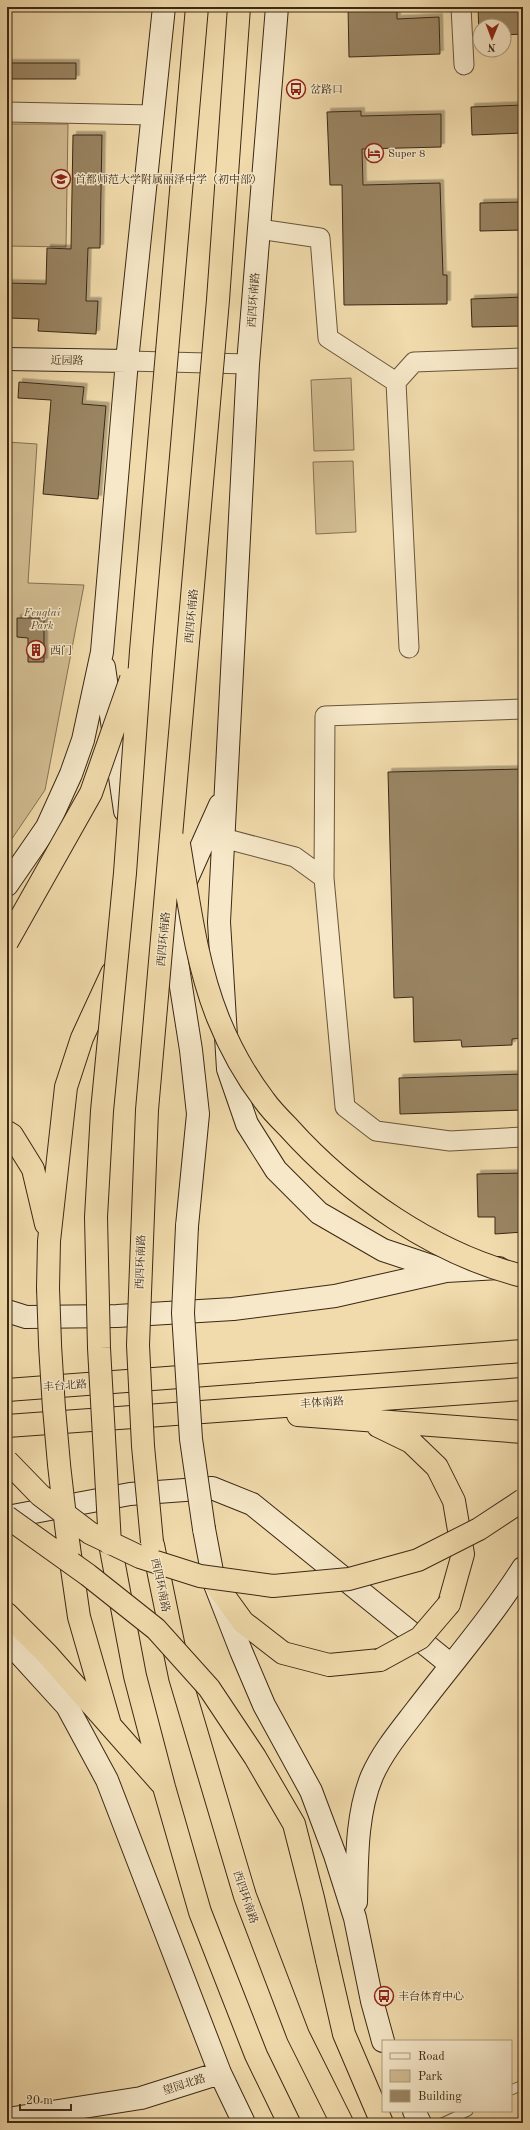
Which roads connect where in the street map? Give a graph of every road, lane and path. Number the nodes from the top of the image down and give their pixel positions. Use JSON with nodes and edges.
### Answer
{"nodes":[{"id":1,"x":164,"y":7,"type":"edge"},
{"id":2,"x":196,"y":7,"type":"edge"},
{"id":3,"x":240,"y":7,"type":"edge"},
{"id":4,"x":277,"y":7,"type":"edge"},
{"id":5,"x":461,"y":7,"type":"edge"},
{"id":6,"x":464,"y":64,"type":"dead end"},
{"id":7,"x":7,"y":112,"type":"edge"},
{"id":8,"x":153,"y":115,"type":"junction"},
{"id":9,"x":259,"y":229,"type":"junction"},
{"id":10,"x":523,"y":358,"type":"edge"},
{"id":11,"x":7,"y":359,"type":"edge"},
{"id":12,"x":127,"y":361,"type":"junction"},
{"id":13,"x":166,"y":362,"type":"junction"},
{"id":14,"x":213,"y":364,"type":"junction"},
{"id":15,"x":248,"y":364,"type":"junction"},
{"id":16,"x":396,"y":382,"type":"junction"},
{"id":17,"x":409,"y":648,"type":"dead end"},
{"id":18,"x":102,"y":652,"type":"junction"},
{"id":19,"x":141,"y":652,"type":"junction"},
{"id":20,"x":523,"y":709,"type":"edge"},
{"id":21,"x":225,"y":793,"type":"junction"},
{"id":22,"x":174,"y":816,"type":"junction"},
{"id":23,"x":127,"y":824,"type":"junction"},
{"id":24,"x":223,"y":838,"type":"junction"},
{"id":25,"x":324,"y":878,"type":"junction"},
{"id":26,"x":7,"y":885,"type":"edge"},
{"id":27,"x":170,"y":917,"type":"junction"},
{"id":28,"x":7,"y":942,"type":"edge"},
{"id":29,"x":112,"y":973,"type":"joint"},
{"id":30,"x":7,"y":1132,"type":"edge"},
{"id":31,"x":523,"y":1137,"type":"edge"},
{"id":32,"x":49,"y":1241,"type":"junction"},
{"id":33,"x":523,"y":1267,"type":"edge"},
{"id":34,"x":446,"y":1271,"type":"junction"},
{"id":35,"x":523,"y":1276,"type":"edge"},
{"id":36,"x":7,"y":1311,"type":"edge"},
{"id":37,"x":523,"y":1351,"type":"edge"},
{"id":38,"x":523,"y":1389,"type":"edge"},
{"id":39,"x":7,"y":1390,"type":"edge"},
{"id":40,"x":231,"y":1409,"type":"junction"},
{"id":41,"x":366,"y":1421,"type":"junction"},
{"id":42,"x":7,"y":1426,"type":"edge"},
{"id":43,"x":523,"y":1432,"type":"edge"},
{"id":44,"x":7,"y":1461,"type":"edge"},
{"id":45,"x":523,"y":1500,"type":"edge"},
{"id":46,"x":7,"y":1517,"type":"edge"},
{"id":47,"x":523,"y":1568,"type":"edge"},
{"id":48,"x":214,"y":1582,"type":"junction"},
{"id":49,"x":7,"y":1614,"type":"edge"},
{"id":50,"x":7,"y":1640,"type":"edge"},
{"id":51,"x":451,"y":1665,"type":"junction"},
{"id":52,"x":111,"y":1726,"type":"junction"},
{"id":53,"x":164,"y":1787,"type":"junction"},
{"id":54,"x":355,"y":1918,"type":"junction"},
{"id":55,"x":383,"y":2040,"type":"edge"},
{"id":56,"x":220,"y":2073,"type":"junction"},
{"id":57,"x":523,"y":2085,"type":"edge"},
{"id":58,"x":512,"y":2090,"type":"edge"},
{"id":59,"x":414,"y":2112,"type":"edge"},
{"id":60,"x":466,"y":2112,"type":"edge"},
{"id":61,"x":7,"y":2119,"type":"edge"},
{"id":62,"x":244,"y":2123,"type":"edge"},
{"id":63,"x":289,"y":2123,"type":"edge"},
{"id":64,"x":342,"y":2123,"type":"edge"},
{"id":65,"x":382,"y":2123,"type":"edge"},
{"id":66,"x":420,"y":2123,"type":"edge"},
{"id":67,"x":442,"y":2123,"type":"edge"}],
"edges":[{"from":1,"to":8,"type":"street"},
{"from":2,"to":13,"type":"street"},
{"from":2,"to":19,"type":"highway","bridge":true},
{"from":3,"to":14,"type":"street","name":"西四环南路"},
{"from":3,"to":22,"type":"highway","name":"西四环南路","bridge":true},
{"from":4,"to":9,"type":"street","name":"西四环南路"},
{"from":5,"to":6,"type":"street"},
{"from":7,"to":8,"type":"street"},
{"from":8,"to":12,"type":"street"},
{"from":9,"to":15,"type":"street","name":"西四环南路"},
{"from":9,"to":16,"type":"street"},
{"from":10,"to":16,"type":"street"},
{"from":11,"to":12,"type":"street","name":"近园路"},
{"from":12,"to":13,"type":"street"},
{"from":12,"to":18,"type":"street"},
{"from":13,"to":14,"type":"street"},
{"from":13,"to":23,"type":"street"},
{"from":14,"to":15,"type":"street"},
{"from":14,"to":27,"type":"street","name":"西四环南路"},
{"from":15,"to":21,"type":"street","name":"西四环南路"},
{"from":16,"to":17,"type":"street"},
{"from":18,"to":23,"type":"street"},
{"from":18,"to":26,"type":"street"},
{"from":19,"to":28,"type":"highway","bridge":true},
{"from":19,"to":53,"type":"highway","bridge":true},
{"from":20,"to":25,"type":"street"},
{"from":21,"to":24,"type":"street"},
{"from":21,"to":27,"type":"street","name":"西四环南路"},
{"from":22,"to":35,"type":"highway","bridge":true},
{"from":22,"to":64,"type":"highway","name":"西四环南路","bridge":true},
{"from":23,"to":29,"type":"street"},
{"from":24,"to":25,"type":"street"},
{"from":24,"to":34,"type":"street"},
{"from":25,"to":31,"type":"street"},
{"from":27,"to":48,"type":"street","name":"西四环南路","bridge":true},
{"from":29,"to":32,"type":"highway"},
{"from":30,"to":32,"type":"highway"},
{"from":32,"to":52,"type":"highway","bridge":true},
{"from":33,"to":34,"type":"street"},
{"from":34,"to":36,"type":"street"},
{"from":37,"to":39,"type":"highway","name":"丰台北路"},
{"from":38,"to":40,"type":"highway","name":"丰体南路"},
{"from":40,"to":41,"type":"highway"},
{"from":40,"to":42,"type":"highway","name":"丰体南路"},
{"from":41,"to":43,"type":"highway"},
{"from":41,"to":48,"type":"highway","bridge":true},
{"from":44,"to":45,"type":"highway","bridge":true},
{"from":46,"to":51,"type":"street"},
{"from":46,"to":65,"type":"highway","bridge":true},
{"from":47,"to":51,"type":"street"},
{"from":48,"to":54,"type":"street","name":"西四环南路"},
{"from":49,"to":52,"type":"highway"},
{"from":50,"to":56,"type":"street"},
{"from":51,"to":54,"type":"street"},
{"from":52,"to":53,"type":"highway"},
{"from":53,"to":63,"type":"highway"},
{"from":54,"to":55,"type":"street","name":"西四环南路"},
{"from":56,"to":61,"type":"street","name":"望园北路"},
{"from":56,"to":62,"type":"street"},
{"from":57,"to":58,"type":"lane"},
{"from":59,"to":66,"type":"street"},
{"from":60,"to":67,"type":"lane"}]}
